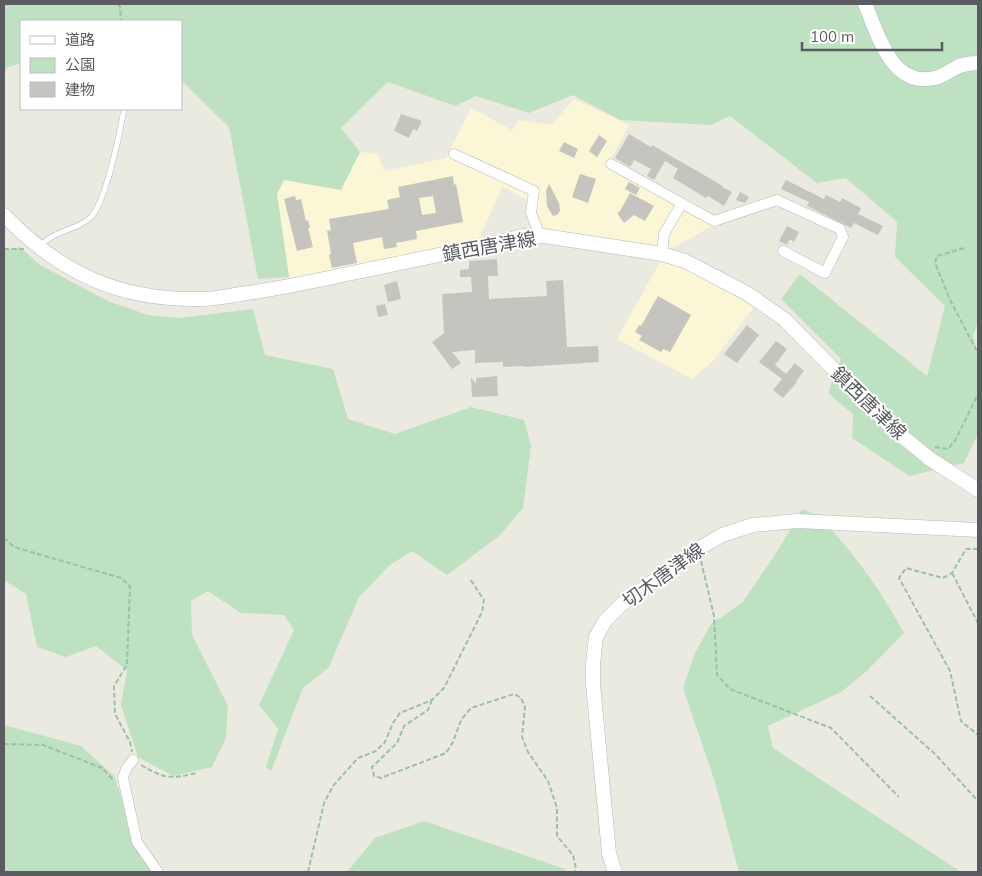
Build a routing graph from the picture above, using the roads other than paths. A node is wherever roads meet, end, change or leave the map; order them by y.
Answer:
1 (865, 4) edge
2 (978, 63) edge
3 (124, 110) edge
4 (454, 154) dead end
5 (612, 164) dead end
6 (682, 203) junction
7 (4, 215) edge
8 (540, 236) junction
9 (38, 248) junction
10 (783, 251) dead end
11 (662, 254) junction
12 (978, 490) edge
13 (978, 530) edge
14 (133, 760) road end
15 (158, 872) edge
16 (615, 872) edge

1 - 2 main road
3 - 9 lane
4 - 8 street
5 - 6 street
6 - 10 street
6 - 11 street
7 - 9 main road, 鎮西唐津線
8 - 9 main road, 鎮西唐津線
8 - 11 main road, 鎮西唐津線
11 - 12 main road, 鎮西唐津線
13 - 16 main road, 切木唐津線
14 - 15 street

